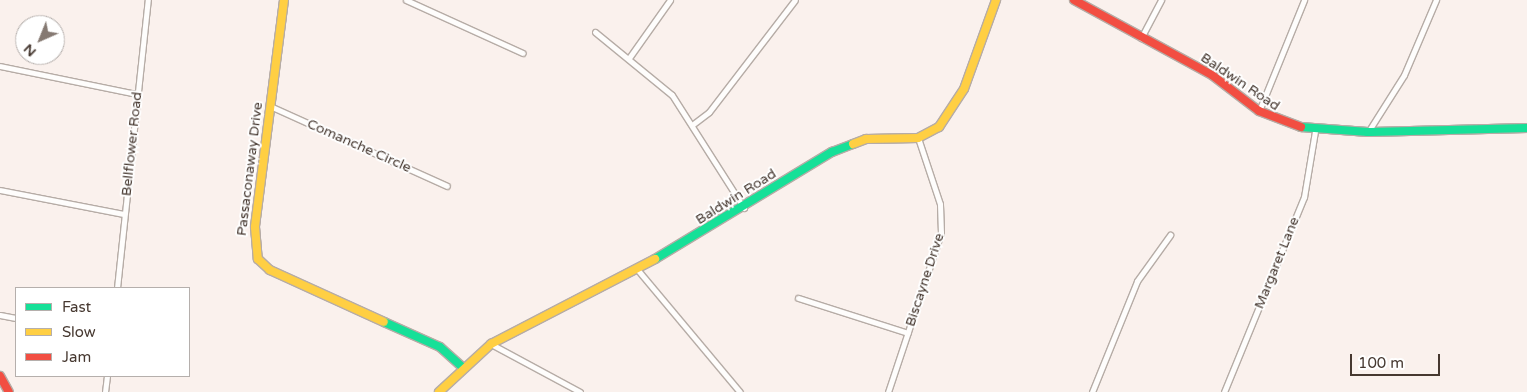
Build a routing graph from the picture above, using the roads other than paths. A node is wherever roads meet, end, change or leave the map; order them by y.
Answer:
1 (148, 0) edge
2 (284, 0) edge
3 (406, 0) edge
4 (670, 0) edge
5 (795, 0) edge
6 (996, 0) edge
7 (1074, 0) edge
8 (1161, 0) edge
9 (1304, 0) edge
10 (1436, 0) edge
11 (595, 32) dead end
12 (1141, 38) junction
13 (523, 52) dead end
14 (629, 58) junction
15 (0, 66) edge
16 (137, 94) junction
17 (270, 106) junction
18 (1259, 111) junction
19 (692, 125) junction
20 (1527, 128) edge
21 (1315, 131) junction
22 (1368, 132) junction
23 (918, 138) junction
24 (447, 186) dead end
25 (0, 190) edge
26 (744, 208) junction
27 (124, 214) junction
28 (1170, 235) dead end
29 (637, 269) junction
30 (117, 287) edge
31 (798, 298) dead end
32 (0, 315) edge
33 (15, 318) edge
34 (908, 333) junction
35 (491, 344) junction
36 (462, 367) junction
37 (0, 376) edge
38 (107, 377) edge
39 (9, 392) edge
40 (106, 392) edge
41 (439, 392) edge
42 (580, 392) edge
43 (740, 392) edge
44 (888, 392) edge
45 (1092, 392) edge
46 (1224, 392) edge

1 - 16 street, Bellflower Road
2 - 17 street, Passaconaway Drive
3 - 13 street
4 - 14 street
5 - 19 street
6 - 23 street, Baldwin Road
7 - 12 street, Baldwin Road
8 - 12 street
9 - 18 street
10 - 22 street
11 - 14 street
12 - 18 street, Baldwin Road
14 - 19 street
15 - 16 street
16 - 27 street, Bellflower Road
17 - 24 street, Comanche Circle
17 - 36 street, Passaconaway Drive
18 - 21 street, Baldwin Road
19 - 26 street
20 - 22 street, Baldwin Road
21 - 22 street, Baldwin Road
21 - 46 street, Margaret Lane
23 - 26 street, Baldwin Road
23 - 34 street, Biscayne Drive
25 - 27 street
26 - 29 street, Baldwin Road
27 - 30 street, Bellflower Road
28 - 45 street
29 - 35 street, Baldwin Road
29 - 43 street
31 - 34 street
32 - 33 street
34 - 44 street, Biscayne Drive
35 - 36 street, Baldwin Road
35 - 42 street
36 - 41 street, Baldwin Road
37 - 39 street
38 - 40 street

